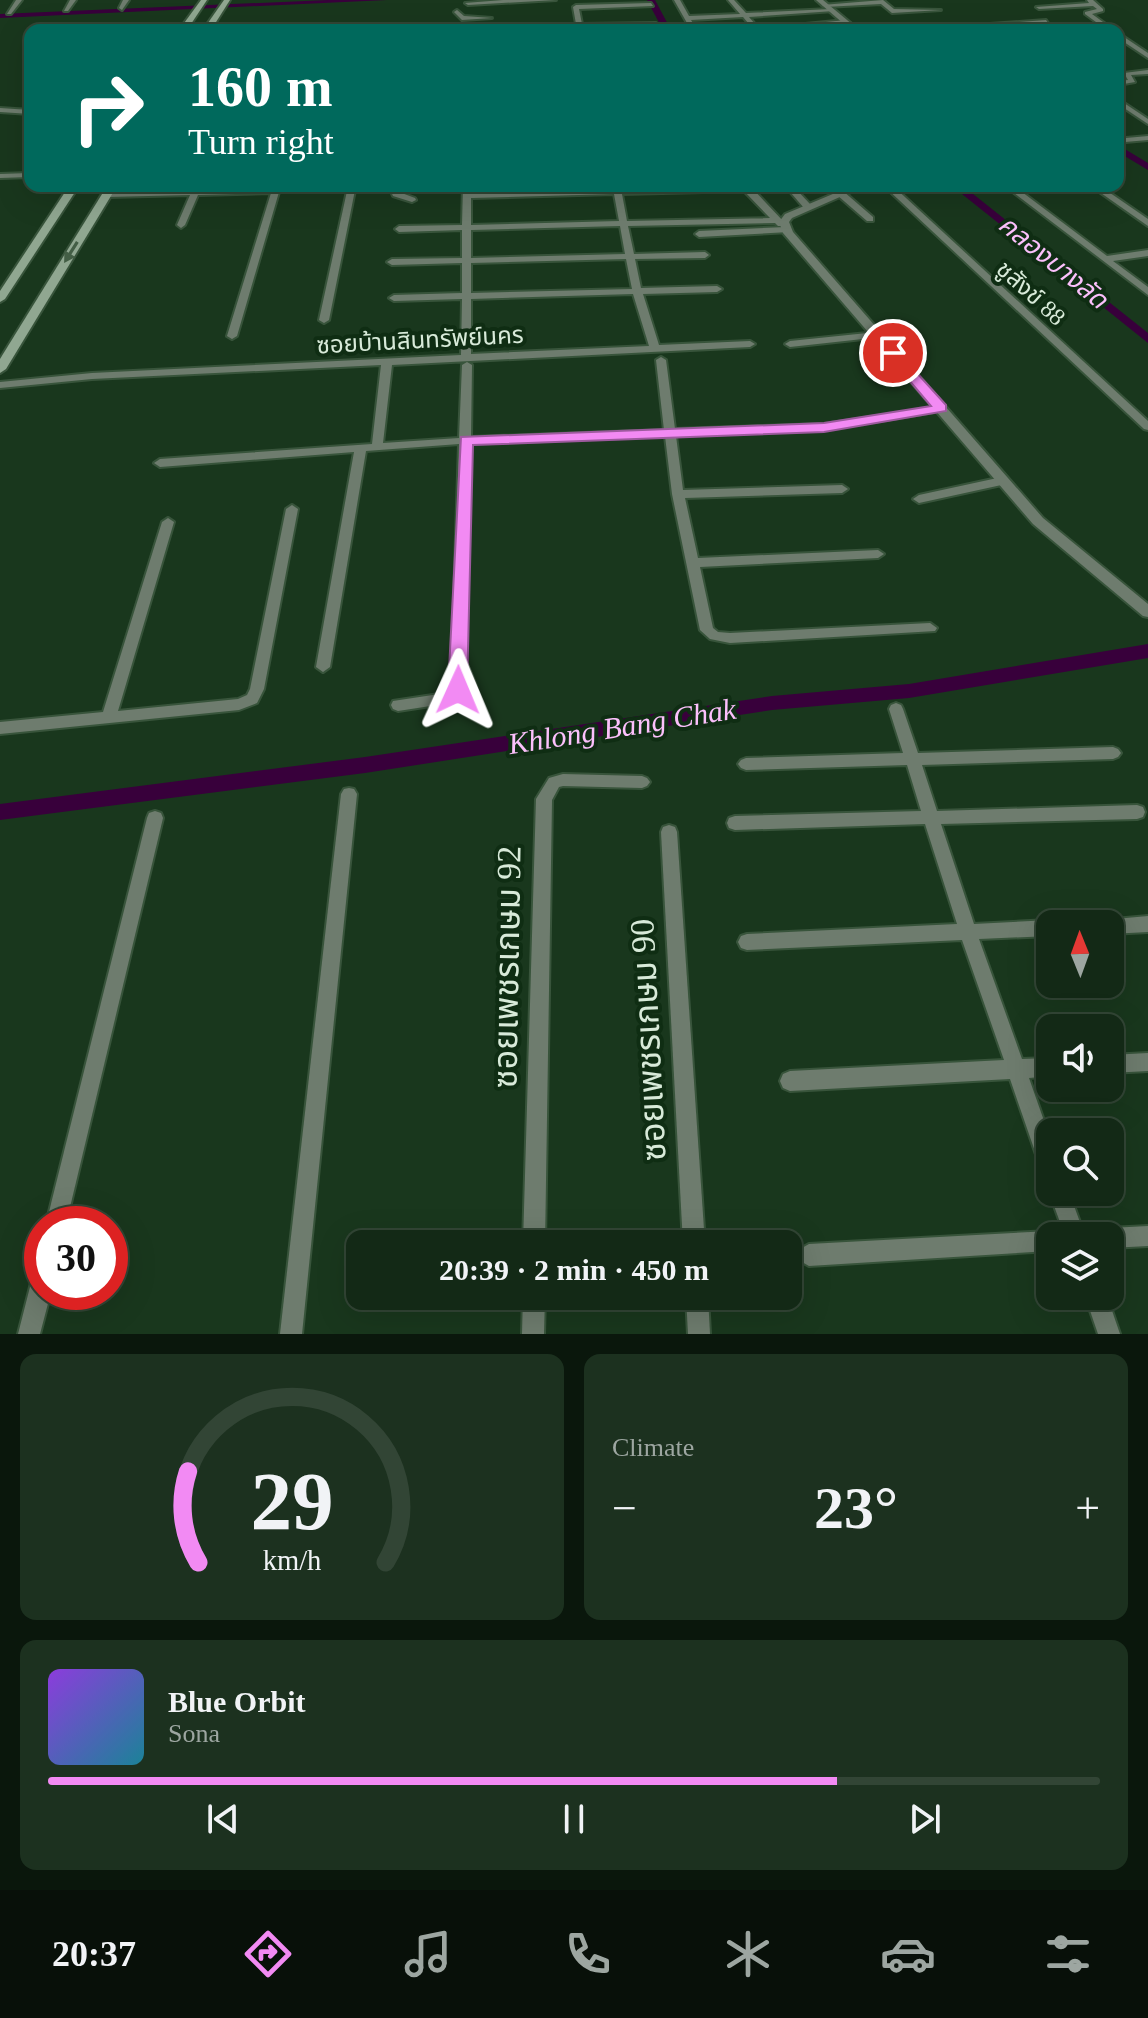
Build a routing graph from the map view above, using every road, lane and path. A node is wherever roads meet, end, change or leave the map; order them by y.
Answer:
1 (73, 0) edge
2 (126, 0) edge
3 (226, 0) edge
4 (553, 0) edge
5 (677, 0) edge
6 (731, 0) edge
7 (203, 1) edge
8 (485, 1) edge
9 (881, 1) edge
10 (1092, 2) edge
11 (17, 3) edge
12 (468, 3) dead end
13 (651, 5) dead end
14 (825, 5) edge
15 (800, 6) dead end
16 (0, 7) edge
17 (1039, 7) dead end
18 (122, 8) dead end
19 (66, 10) dead end
20 (938, 10) dead end
21 (457, 12) dead end
22 (807, 12) junction
23 (9, 13) dead end
24 (745, 15) junction
25 (489, 18) junction
26 (688, 18) junction
27 (846, 22) junction
28 (1046, 22) dead end
29 (187, 24) edge
30 (212, 24) edge
31 (489, 24) edge
32 (578, 24) edge
33 (691, 24) edge
34 (752, 24) edge
35 (814, 24) edge
36 (848, 24) edge
37 (1012, 24) edge
38 (1103, 24) edge
39 (1124, 39) edge
40 (1148, 56) edge
41 (1148, 72) edge
42 (1124, 82) edge
43 (1124, 104) edge
44 (1136, 105) dead end
45 (1124, 107) edge
46 (0, 110) edge
47 (24, 112) edge
48 (1148, 124) edge
49 (1137, 128) dead end
50 (1148, 138) edge
51 (1124, 140) edge
52 (24, 175) edge
53 (0, 176) edge
54 (70, 192) edge
55 (109, 192) edge
56 (152, 192) edge
57 (211, 192) edge
58 (275, 192) edge
59 (351, 192) edge
60 (394, 192) edge
61 (467, 192) edge
62 (618, 192) edge
63 (751, 192) edge
64 (794, 192) edge
65 (843, 192) edge
66 (894, 192) edge
67 (1017, 192) edge
68 (1104, 192) edge
69 (195, 193) junction
70 (840, 193) junction
71 (412, 200) dead end
72 (807, 206) junction
73 (870, 219) dead end
74 (1146, 220) edge
75 (624, 223) junction
76 (181, 225) dead end
77 (782, 226) junction
78 (466, 227) junction
79 (399, 229) dead end
80 (699, 234) dead end
81 (1148, 253) edge
82 (705, 255) dead end
83 (630, 256) junction
84 (1106, 259) junction
85 (465, 260) junction
86 (392, 262) dead end
87 (717, 289) dead end
88 (637, 291) junction
89 (1148, 292) edge
90 (465, 296) junction
91 (394, 298) dead end
92 (0, 299) edge
93 (324, 320) dead end
94 (877, 335) junction
95 (232, 336) dead end
96 (750, 344) dead end
97 (790, 344) dead end
98 (658, 354) junction
99 (387, 361) junction
100 (466, 361) junction
101 (0, 372) edge
102 (53, 378) junction
103 (0, 385) edge
104 (941, 408) junction
105 (1148, 427) edge
106 (671, 434) junction
107 (466, 441) junction
108 (377, 446) junction
109 (361, 447) junction
110 (160, 463) dead end
111 (1002, 481) junction
112 (842, 489) dead end
113 (678, 494) junction
114 (919, 499) dead end
115 (292, 509) dead end
116 (168, 522) dead end
117 (878, 554) dead end
118 (692, 563) junction
119 (1148, 612) edge
120 (930, 628) dead end
121 (323, 667) dead end
122 (398, 705) dead end
123 (896, 709) dead end
124 (108, 718) junction
125 (0, 728) edge
126 (1113, 753) dead end
127 (913, 758) junction
128 (746, 764) dead end
129 (642, 782) dead end
130 (349, 794) dead end
131 (1137, 812) dead end
132 (155, 818) dead end
133 (932, 818) junction
134 (735, 823) dead end
135 (669, 832) dead end
136 (1148, 924) edge
137 (1124, 925) edge
138 (1036, 929) edge
139 (968, 931) junction
140 (747, 942) dead end
141 (1148, 1062) edge
142 (1124, 1063) edge
143 (1036, 1068) edge
144 (1015, 1069) junction
145 (790, 1081) dead end
146 (1036, 1127) edge
147 (60, 1206) edge
148 (534, 1230) edge
149 (693, 1230) edge
150 (1148, 1236) edge
151 (1124, 1237) edge
152 (1036, 1242) edge
153 (809, 1255) dead end
154 (35, 1310) edge
155 (534, 1310) edge
156 (698, 1310) edge
157 (1101, 1310) edge
158 (29, 1334) edge
159 (291, 1334) edge
160 (533, 1334) edge
161 (699, 1334) edge
162 (1109, 1334) edge

1 - 19 street
2 - 18 street
3 - 30 main road
4 - 8 street
5 - 26 street
6 - 24 street
7 - 29 main road
8 - 12 street
8 - 25 street
9 - 14 street
9 - 20 street
10 - 17 street
10 - 38 street
11 - 16 street
11 - 23 street
13 - 32 street
14 - 22 street
14 - 27 street
15 - 22 street
21 - 25 street
22 - 24 street
24 - 26 street
24 - 34 street
25 - 31 street
26 - 33 street
27 - 35 street
27 - 36 street
28 - 37 street
39 - 40 street
41 - 42 street
43 - 44 street
45 - 48 street
46 - 47 street
48 - 49 street
50 - 51 street
52 - 53 street
54 - 92 main road
55 -> 101 main road
56 - 69 street
57 - 69 street
58 - 95 street
59 - 93 street
60 - 71 street
61 - 78 street
62 - 75 street
63 - 77 street
64 - 72 street
65 - 70 street
66 - 105 street, ชูสังข์ 88
67 - 84 street
68 - 74 street
69 - 76 street
70 - 72 street
70 - 73 street
72 - 77 street
75 - 77 street
75 - 78 street
75 - 83 street
77 - 80 street
77 - 94 street
78 - 79 street
78 - 85 street
81 - 84 street
82 - 83 street
83 - 85 street
83 - 88 street
84 - 89 street
85 - 86 street
85 - 90 street
87 - 88 street
88 - 90 street
88 - 98 street
90 - 91 street
90 - 100 street
94 - 97 street
94 - 104 street
96 - 98 street, ซอยบ้านสินทรัพย์นคร
98 - 100 street, ซอยบ้านสินทรัพย์นคร
98 - 106 street
99 - 100 street, ซอยบ้านสินทรัพย์นคร
99 - 102 street, ซอยบ้านสินทรัพย์นคร
99 - 108 street
100 - 107 street
101 - 102 street
102 - 103 street
104 - 106 street
104 - 111 street
106 - 107 street
106 - 113 street
107 - 108 street
107 - 122 street
108 - 109 street
109 - 110 street
109 - 121 street
111 - 114 street
111 - 119 street
112 - 113 street
113 - 118 street
115 - 124 street
116 - 124 street
117 - 118 street
118 - 120 street
123 - 127 street
124 - 125 street
126 - 127 street
127 - 128 street
127 - 133 street
129 - 148 street, ซอยเพชรเกษม 92
130 - 159 street
131 - 133 street
132 - 147 street
133 - 134 street
133 - 139 street
135 - 149 street, ซอยเพชรเกษม 90
136 - 137 street
138 - 139 street
139 - 140 street
139 - 144 street
141 - 142 street
143 - 144 street
144 - 145 street
144 - 146 street
150 - 151 street
152 - 153 street
154 - 158 street
155 - 160 street
156 - 161 street
157 - 162 street

